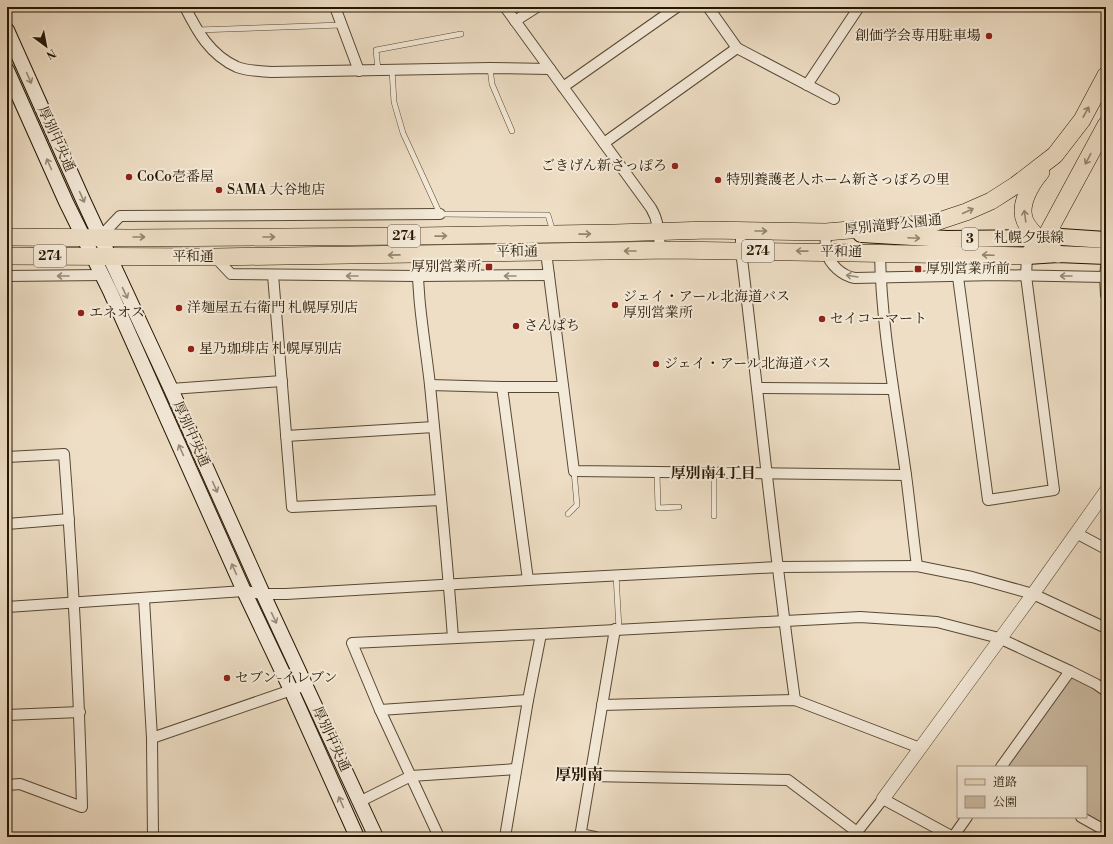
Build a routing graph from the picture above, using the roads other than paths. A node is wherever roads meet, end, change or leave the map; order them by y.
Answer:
1 (185, 7) edge
2 (335, 7) edge
3 (505, 7) edge
4 (537, 7) edge
5 (708, 7) edge
6 (859, 7) edge
7 (671, 9) edge
8 (515, 21) junction
9 (342, 25) junction
10 (7, 30) edge
11 (197, 30) junction
12 (460, 34) dead end
13 (737, 48) junction
14 (490, 68) junction
15 (550, 69) junction
16 (7, 70) edge
17 (378, 70) junction
18 (392, 70) junction
19 (359, 71) junction
20 (1106, 75) edge
21 (807, 85) junction
22 (563, 87) junction
23 (834, 99) dead end
24 (1106, 125) edge
25 (512, 131) dead end
26 (604, 143) junction
27 (1055, 155) junction
28 (440, 214) junction
29 (741, 231) junction
30 (659, 232) junction
31 (830, 232) junction
32 (554, 234) junction
33 (7, 236) edge
34 (418, 236) junction
35 (92, 237) junction
36 (1042, 238) junction
37 (1106, 240) edge
38 (660, 250) junction
39 (741, 250) junction
40 (546, 252) junction
41 (826, 252) junction
42 (880, 252) junction
43 (417, 254) junction
44 (1058, 254) junction
45 (7, 256) edge
46 (1027, 256) junction
47 (1106, 256) edge
48 (101, 257) junction
49 (215, 257) junction
50 (1106, 267) edge
51 (102, 275) junction
52 (273, 275) junction
53 (549, 275) junction
54 (7, 276) edge
55 (417, 276) junction
56 (958, 276) junction
57 (1026, 276) junction
58 (880, 277) junction
59 (1105, 277) junction
60 (1106, 295) edge
61 (282, 380) junction
62 (430, 385) junction
63 (502, 387) junction
64 (563, 387) junction
65 (758, 388) junction
66 (171, 389) junction
67 (892, 389) junction
68 (434, 427) junction
69 (286, 436) junction
70 (7, 457) edge
71 (574, 471) junction
72 (657, 472) junction
73 (714, 473) junction
74 (767, 474) junction
75 (906, 475) junction
76 (1106, 491) edge
77 (441, 500) junction
78 (679, 507) dead end
79 (568, 514) dead end
80 (714, 516) dead end
81 (69, 519) junction
82 (7, 524) edge
83 (1076, 532) junction
84 (1106, 549) edge
85 (917, 566) junction
86 (779, 567) junction
87 (616, 575) junction
88 (528, 580) junction
89 (449, 584) junction
90 (244, 591) junction
91 (263, 594) junction
92 (1033, 594) junction
93 (144, 599) junction
94 (74, 603) junction
95 (7, 607) edge
96 (784, 621) junction
97 (1106, 628) edge
98 (617, 629) junction
99 (541, 634) junction
100 (453, 638) junction
101 (1000, 638) junction
102 (1070, 671) junction
103 (306, 685) junction
104 (291, 690) junction
105 (1106, 691) edge
106 (528, 700) junction
107 (795, 700) junction
108 (602, 704) junction
109 (380, 710) junction
110 (80, 712) junction
111 (7, 715) edge
112 (152, 738) junction
113 (920, 748) junction
114 (1002, 766) edge
115 (516, 769) junction
116 (411, 776) junction
117 (590, 776) junction
118 (7, 784) edge
119 (883, 799) junction
120 (359, 802) junction
121 (966, 818) edge
122 (1083, 818) edge
123 (1106, 831) edge
124 (855, 834) edge
125 (580, 836) edge
126 (153, 837) edge
127 (357, 837) edge
128 (376, 837) edge
129 (439, 837) edge
130 (504, 837) edge
131 (595, 837) edge
132 (953, 837) edge

1 - 11 street
2 - 9 street
3 - 8 street
4 - 8 street
5 - 13 street
6 - 21 street
7 - 22 street
8 - 15 street
9 - 11 lane
9 - 19 street
10 -> 35 main road, 厚別中央通
11 - 19 street
12 - 17 lane
13 - 21 street
13 - 26 street
14 - 15 street
14 - 18 street
14 - 25 lane
15 - 22 street
35 -> 16 main road, 厚別中央通
17 - 18 street
17 - 19 street
18 - 28 lane
27 -> 20 highway, 厚別滝野公園通 / 274
21 - 23 street
22 - 26 street
24 -> 36 highway
26 - 30 street
31 -> 27 highway, 厚別滝野公園通 / 274
36 -> 27 highway, 274
28 - 32 lane
28 - 35 street
29 - 30 highway, 平和通 / 274
29 -> 31 highway, 平和通 / 274
29 - 39 street
32 -> 30 highway, 平和通 / 274
30 - 38 street
31 -> 36 main road, 札幌夕張線 / 3
31 - 41 street
34 -> 32 highway, 平和通 / 274
33 - 35 highway, 平和通 / 274
35 -> 34 highway, 平和通 / 274
34 - 43 street
35 - 48 main road, 厚別中央通
36 - 37 main road, 札幌夕張線 / 3
36 - 44 highway, 274
36 - 46 highway
38 - 39 highway, 平和通 / 274
38 -> 40 highway, 平和通 / 274
41 -> 39 highway, 平和通 / 274
39 - 65 street
40 - 43 highway, 平和通 / 274
40 - 53 street
41 - 42 highway, 平和通 / 274
58 -> 41 street
46 -> 42 highway, 平和通 / 274
42 - 58 street
43 -> 49 highway, 平和通 / 274
43 - 55 street
44 - 46 main road, 札幌夕張線
44 - 47 main road, 札幌夕張線
45 - 48 highway, 平和通 / 274
46 - 57 street
48 - 49 highway, 平和通 / 274
48 - 51 main road, 厚別中央通
48 -> 66 main road, 厚別中央通
49 - 52 street
50 - 59 street
51 -> 54 street
90 -> 51 main road, 厚別中央通
55 -> 52 street
52 - 61 street
53 -> 55 street
53 - 64 street
55 - 62 street
56 - 57 street
56 - 57 street
56 - 58 street
59 -> 57 street
58 - 67 street
59 - 60 street
61 - 66 street
61 - 69 street
62 - 63 street
62 - 68 street
63 - 64 street
63 - 88 street
64 - 71 street
65 - 67 street
65 - 74 street
66 -> 91 main road, 厚別中央通
67 - 75 street
68 - 69 street
68 - 77 street
69 - 77 street
70 - 81 street
71 - 72 street
71 - 79 lane
72 - 73 street
72 - 78 lane
73 - 74 street
73 - 80 lane
74 - 75 street
74 - 86 street
75 - 85 street
76 - 83 street
77 - 89 street
81 - 82 street
81 - 94 street
83 - 84 street
83 - 92 street
85 - 86 street
85 - 92 street
86 - 87 street
86 - 96 street
87 - 88 street
87 - 98 lane
88 - 89 street
89 - 91 street
89 - 100 street
90 - 91 street
90 - 93 street
90 - 104 main road, 厚別中央通
91 -> 103 main road, 厚別中央通
92 - 97 street
92 - 101 street
93 - 94 street
93 - 112 street
94 - 95 street
94 - 110 street
96 - 98 street
96 - 101 street
96 - 107 street
98 - 99 street
98 - 108 street
99 - 100 street
99 - 106 street
100 - 109 street
101 - 102 street
101 - 113 street
102 - 105 street
102 - 114 street
103 - 104 street
103 - 120 main road, 厚別中央通
104 - 112 street
127 -> 104 main road, 厚別中央通
106 - 109 street
106 - 115 street
107 - 108 street
107 - 113 street
108 - 117 street
109 - 116 street
110 - 111 street
110 - 118 street
112 - 126 street
113 - 119 street
115 - 116 street
115 - 130 street
116 - 120 street
116 - 129 street
117 - 124 street
117 - 125 street
119 - 124 street
119 - 132 street
120 - 128 main road, 厚別中央通
121 - 132 street
122 - 123 street
125 - 131 street

